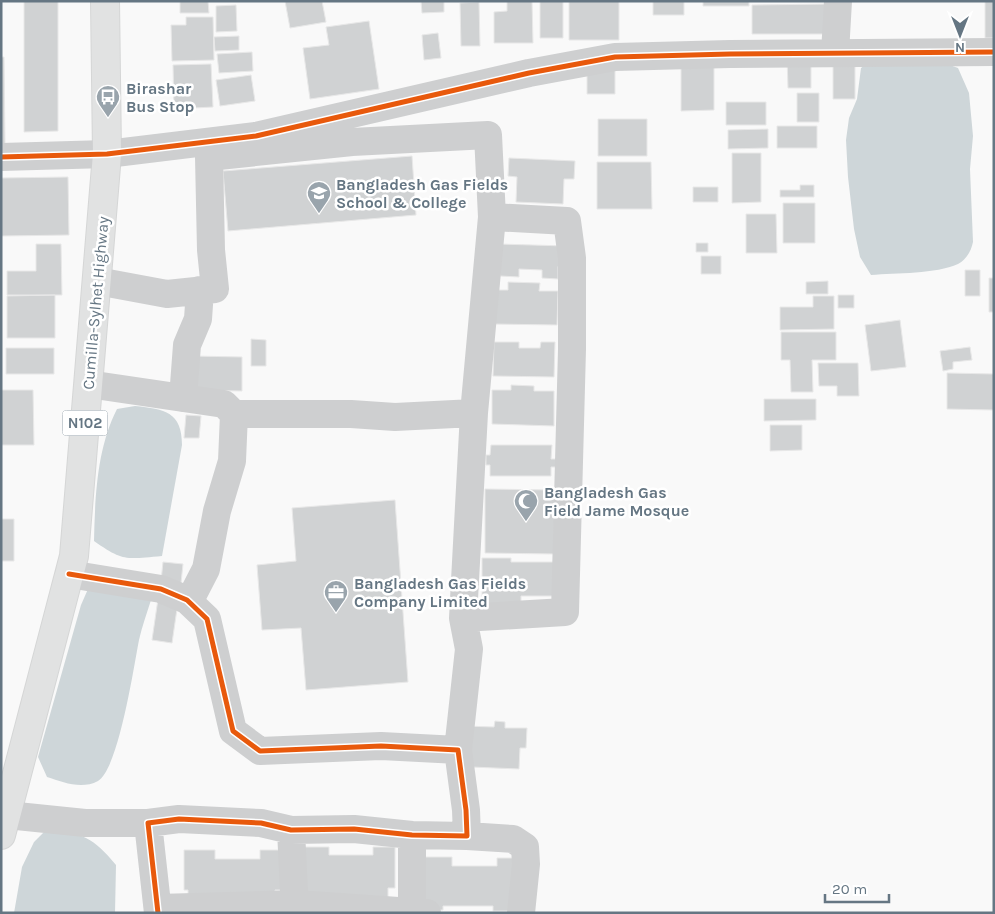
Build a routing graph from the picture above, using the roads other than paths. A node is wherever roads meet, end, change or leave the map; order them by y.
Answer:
1 (105, 1) edge
2 (838, 1) edge
3 (994, 52) edge
4 (835, 53) junction
5 (107, 154) junction
6 (1, 157) edge
7 (492, 217) junction
8 (96, 282) junction
9 (200, 290) junction
10 (88, 384) junction
11 (183, 398) junction
12 (474, 413) junction
13 (234, 414) junction
14 (69, 574) junction
15 (189, 602) junction
16 (463, 618) junction
17 (458, 750) junction
18 (148, 823) junction
19 (4, 825) edge
20 (291, 830) junction
21 (412, 835) junction
22 (467, 836) junction
23 (298, 908) edge
24 (158, 911) edge
25 (417, 912) edge
26 (520, 913) edge

1 - 5 highway, Cumilla-Sylhet Highway / N102
2 - 4 street
3 - 4 street
4 - 5 street
5 - 6 street
5 - 8 highway, Cumilla-Sylhet Highway / N102
7 - 9 street
7 - 12 street
7 - 16 street
8 - 9 street
8 - 10 highway, Cumilla-Sylhet Highway / N102
9 - 11 street
10 - 11 street
10 - 14 highway, Cumilla-Sylhet Highway / N102
11 - 13 street
12 - 13 street
12 - 16 street
13 - 15 street
14 - 15 street
14 - 19 highway, Cumilla-Sylhet Highway / N102
15 - 17 street
16 - 17 street
17 - 22 street
18 - 19 street
18 - 20 street
18 - 24 street
20 - 21 street
20 - 23 street
21 - 22 street
21 - 25 street
22 - 26 street
23 - 24 street
23 - 25 street

